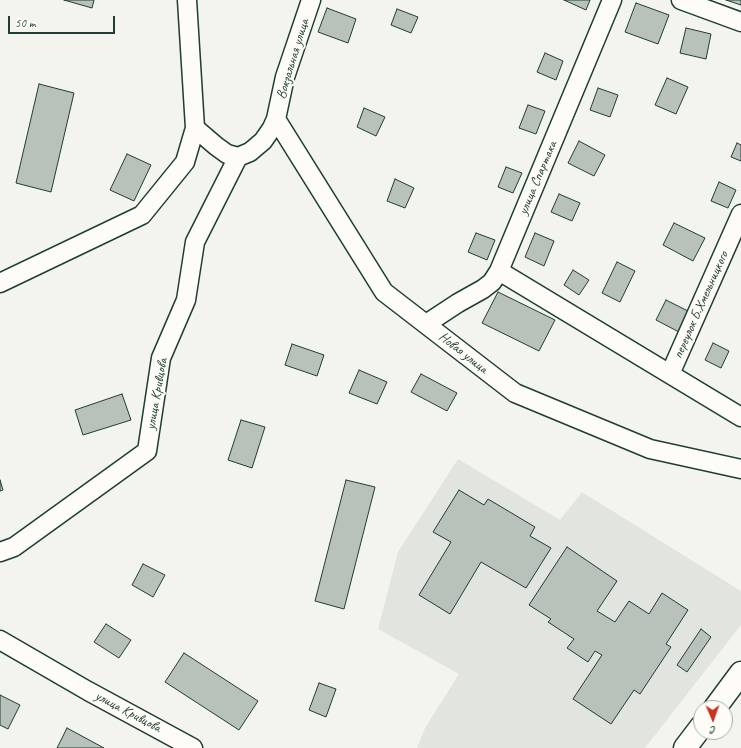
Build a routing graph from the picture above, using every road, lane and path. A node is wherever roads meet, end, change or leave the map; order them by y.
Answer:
1 (187, 0) edge
2 (311, 0) edge
3 (612, 0) edge
4 (681, 0) edge
5 (741, 22) edge
6 (276, 119) junction
7 (195, 128) junction
8 (238, 157) junction
9 (741, 214) edge
10 (499, 271) junction
11 (0, 283) edge
12 (426, 324) junction
13 (670, 374) junction
14 (741, 417) edge
15 (741, 469) edge
16 (0, 552) edge
17 (0, 640) edge
18 (741, 673) edge
19 (721, 700) edge
20 (693, 738) edge
21 (193, 748) edge
22 (685, 748) edge

1 - 7 street
2 - 6 street, Вокзальная улица
3 - 10 street, улица Спартака
4 - 5 street
6 - 8 street
6 - 12 street, Новая улица
7 - 8 street
7 - 11 street
8 - 16 street, улица Кривцова
9 - 13 street, переулок Б.Хмельницкого
10 - 12 street, улица Спартака
10 - 13 street
12 - 15 street, Новая улица
13 - 14 street
17 - 21 street, улица Кривцова
18 - 19 main road
20 - 22 main road

